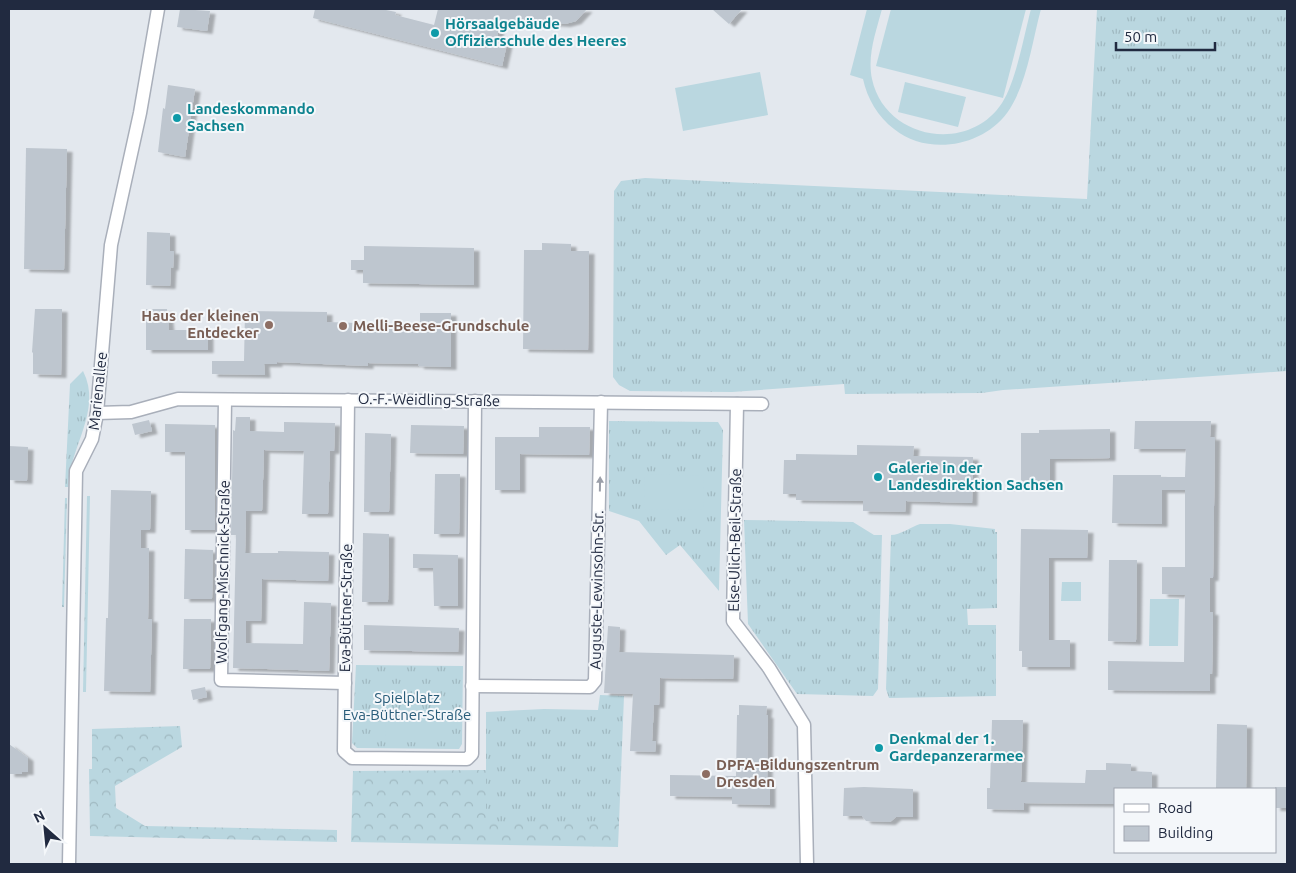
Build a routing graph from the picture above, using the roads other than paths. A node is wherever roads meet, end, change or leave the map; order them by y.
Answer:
1 (158, 9) edge
2 (225, 400) junction
3 (348, 400) junction
4 (475, 400) junction
5 (601, 402) junction
6 (737, 404) junction
7 (762, 404) dead end
8 (97, 413) junction
9 (345, 683) junction
10 (472, 686) junction
11 (70, 864) edge
12 (806, 864) edge

1 - 8 street, Marienallee
2 - 3 street, O.-F.-Weidling-Straße
2 - 8 street, O.-F.-Weidling-Straße
2 - 9 street, Wolfgang-Mischnick-Straße
3 - 4 street, O.-F.-Weidling-Straße
3 - 9 street, Eva-Büttner-Straße
4 - 5 street, O.-F.-Weidling-Straße
4 - 10 street, Eva-Büttner-Straße
5 - 6 street, O.-F.-Weidling-Straße
10 -> 5 street, Auguste-Lewinsohn-Str.
6 - 7 street, O.-F.-Weidling-Straße
6 - 12 street, Else-Ulich-Beil-Straße
8 - 11 street, Marienallee
9 - 10 street, Eva-Büttner-Straße

